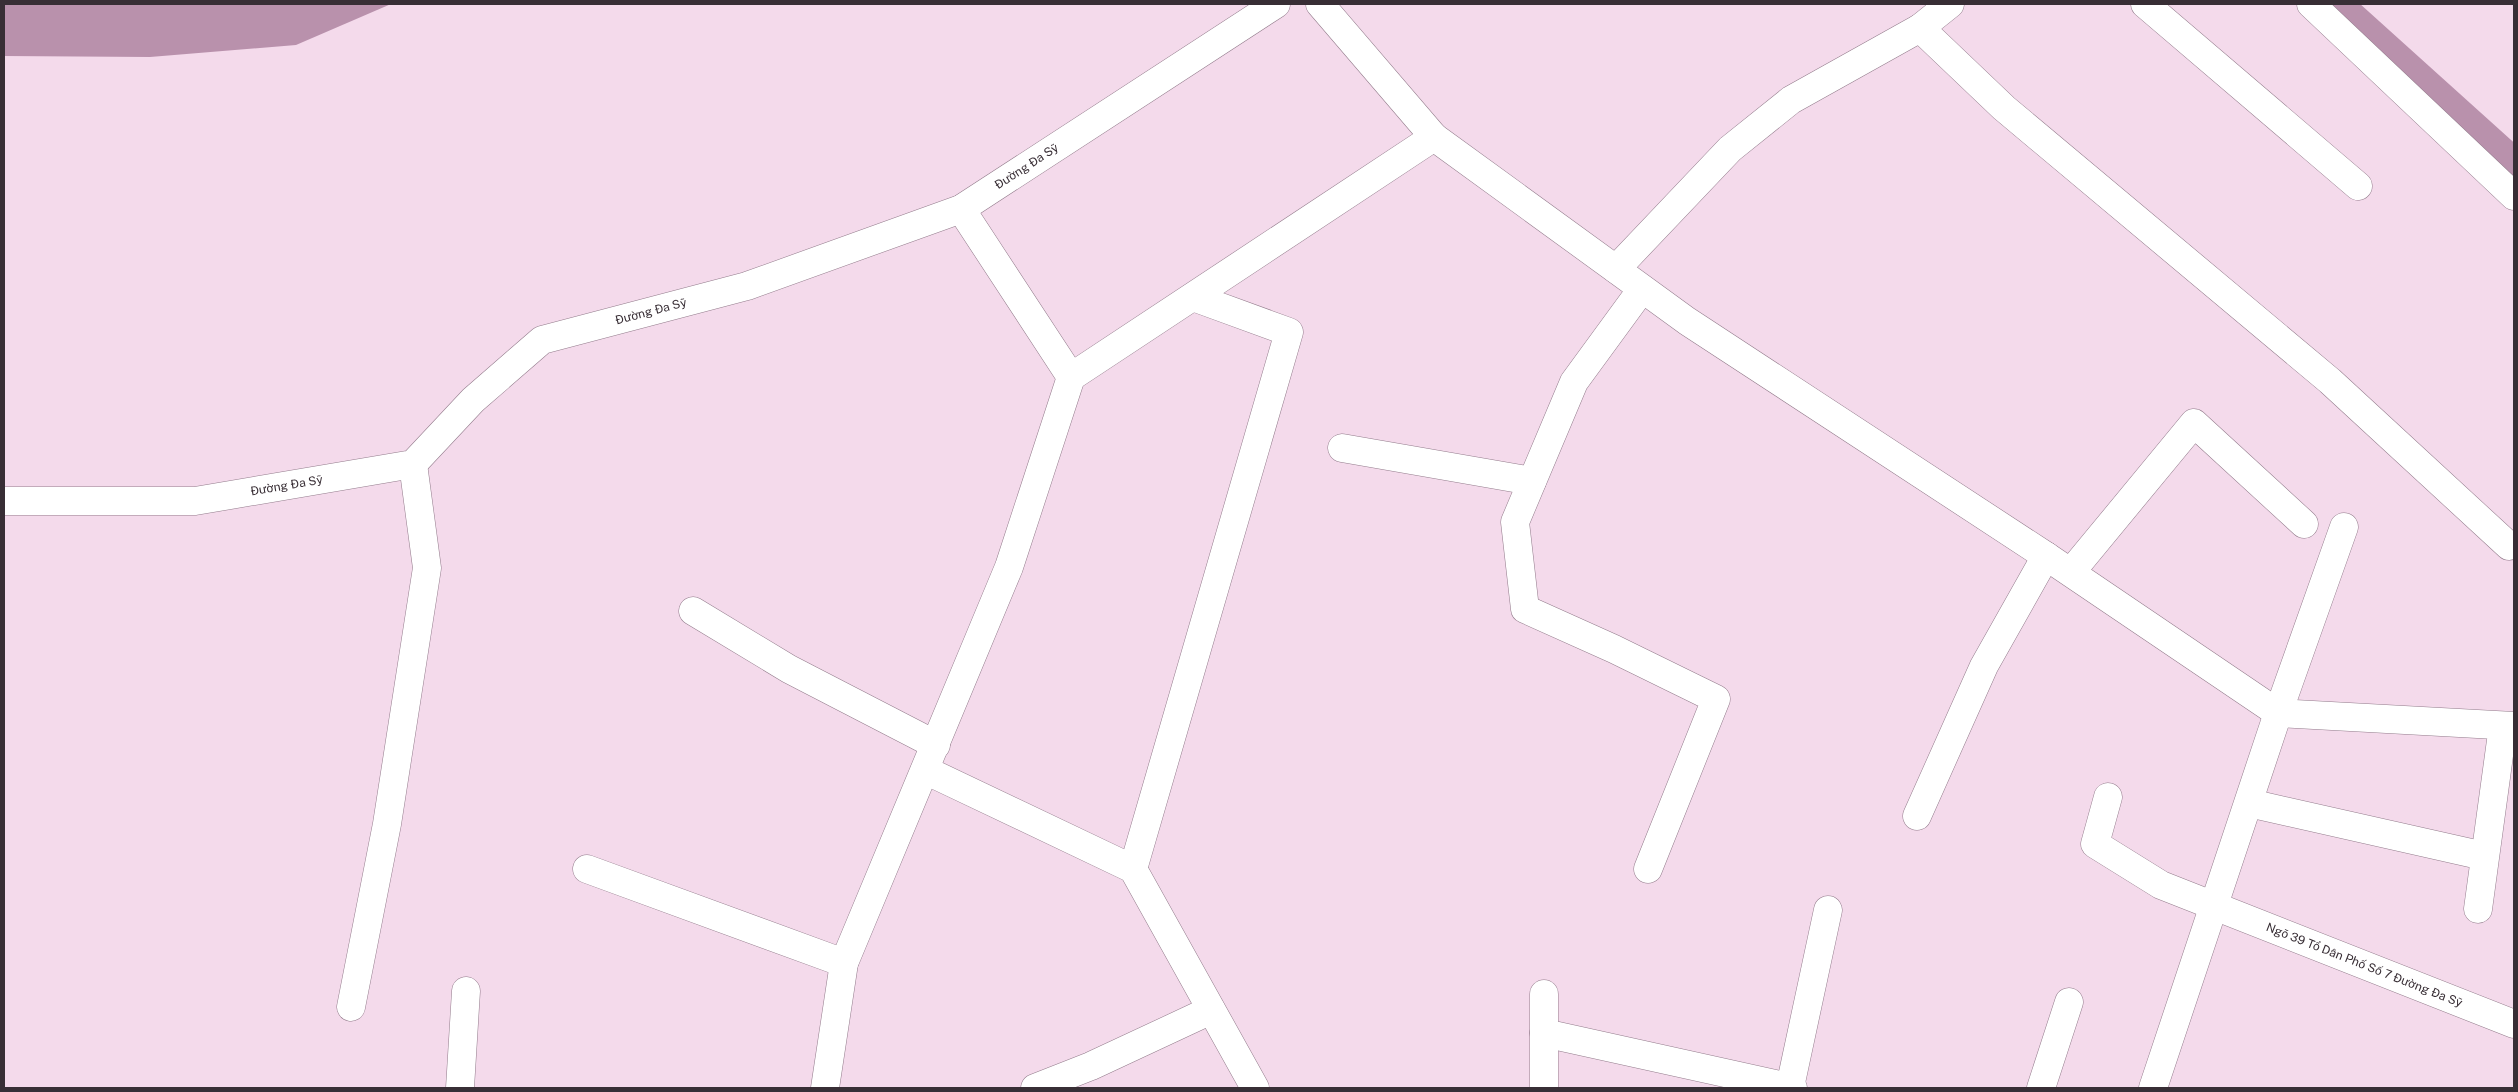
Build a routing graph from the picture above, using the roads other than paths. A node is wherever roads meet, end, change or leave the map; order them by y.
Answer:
1 (1276, 4) edge
2 (1320, 4) edge
3 (1950, 4) edge
4 (2145, 4) edge
5 (2311, 4) edge
6 (1920, 28) junction
7 (1434, 137) junction
8 (2358, 186) dead end
9 (2514, 196) edge
10 (961, 209) junction
11 (1616, 269) junction
12 (1642, 289) junction
13 (1193, 297) junction
14 (1071, 378) junction
15 (1342, 448) dead end
16 (412, 464) junction
17 (1532, 481) junction
18 (4, 501) edge
19 (2304, 524) dead end
20 (2344, 527) dead end
21 (2509, 546) dead end
22 (2046, 556) junction
23 (2071, 572) junction
24 (693, 611) dead end
25 (2278, 713) junction
26 (2508, 726) edge
27 (936, 745) junction
28 (925, 770) junction
29 (2108, 797) dead end
30 (2249, 802) junction
31 (1917, 816) dead end
32 (2484, 856) junction
33 (1132, 868) junction
34 (587, 869) dead end
35 (1648, 869) dead end
36 (2215, 905) junction
37 (2478, 909) dead end
38 (1828, 910) dead end
39 (844, 963) junction
40 (466, 991) dead end
41 (1544, 994) dead end
42 (2069, 1002) dead end
43 (351, 1007) dead end
44 (1211, 1010) junction
45 (2514, 1024) edge
46 (1544, 1033) junction
47 (460, 1088) edge
48 (824, 1088) edge
49 (1034, 1088) edge
50 (1255, 1088) edge
51 (1544, 1088) edge
52 (1791, 1088) edge
53 (2041, 1088) edge
54 (2153, 1088) edge

1 - 10 street, Đường Đa Sỹ
2 - 7 street
3 - 6 street
4 - 8 street
5 - 9 street
6 - 11 street
6 - 21 street
7 - 11 street
7 - 13 street
10 - 14 street
10 - 16 street, Đường Đa Sỹ
11 - 12 street
12 - 17 street
12 - 22 street
13 - 14 street
13 - 33 street
14 - 27 street
15 - 17 street
16 - 18 street, Đường Đa Sỹ
16 - 43 street
17 - 35 street
19 - 23 street
20 - 25 street
22 - 23 street
22 - 31 street
23 - 25 street
24 - 27 street
25 - 26 street
25 - 30 street
26 - 32 street
27 - 28 street
28 - 33 street
28 - 39 street
29 - 36 street, Ngõ 39 Tổ Dân Phố Số 7 Đường Đa Sỹ
30 - 32 street
30 - 36 street
32 - 37 street
33 - 44 street
34 - 39 street
36 - 45 street, Ngõ 39 Tổ Dân Phố Số 7 Đường Đa Sỹ
36 - 54 street
38 - 52 street
39 - 48 street
40 - 47 street
41 - 46 street
42 - 53 street
44 - 49 street
44 - 50 street
46 - 51 street
46 - 52 street

